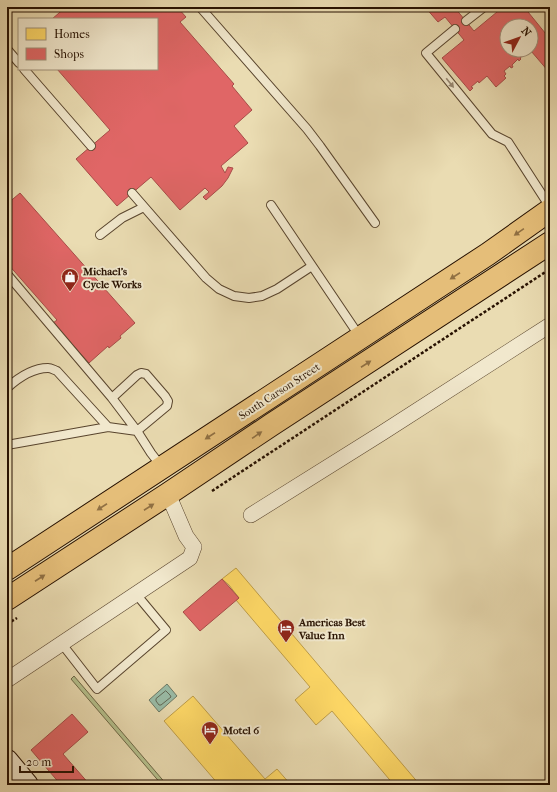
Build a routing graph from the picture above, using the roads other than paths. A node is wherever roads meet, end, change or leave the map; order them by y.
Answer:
1 (200, 7) edge
2 (484, 7) edge
3 (466, 22) dead end
4 (455, 29) dead end
5 (8, 52) edge
6 (18, 62) edge
7 (25, 70) edge
8 (91, 146) dead end
9 (132, 193) dead end
10 (271, 205) dead end
11 (144, 207) junction
12 (550, 207) edge
13 (550, 210) edge
14 (375, 222) dead end
15 (100, 235) dead end
16 (550, 243) edge
17 (312, 266) junction
18 (7, 274) edge
19 (550, 325) edge
20 (360, 338) junction
21 (7, 388) edge
22 (112, 398) junction
23 (108, 427) junction
24 (138, 431) junction
25 (7, 445) edge
26 (162, 468) junction
27 (168, 494) junction
28 (251, 515) dead end
29 (7, 570) edge
30 (136, 594) junction
31 (13, 608) edge
32 (62, 644) junction
33 (7, 680) edge
34 (7, 761) edge
35 (27, 785) edge

1 - 14 lane
2 - 3 lane
4 -> 12 lane
5 - 6 lane
7 - 8 lane
9 - 11 lane
10 - 17 lane
11 - 15 lane
11 - 17 lane
13 -> 20 main road, South Carson Street
27 -> 16 main road
17 - 20 lane
18 - 22 lane
19 - 28 street
20 -> 26 main road, South Carson Street
21 - 23 lane
22 - 24 lane
22 - 24 lane
23 - 24 lane
23 - 25 lane
24 - 26 lane
26 - 27 main road
26 -> 29 main road, South Carson Street
27 - 30 street
31 -> 27 main road
30 - 32 street
30 - 32 lane
32 - 33 street
34 - 35 street

